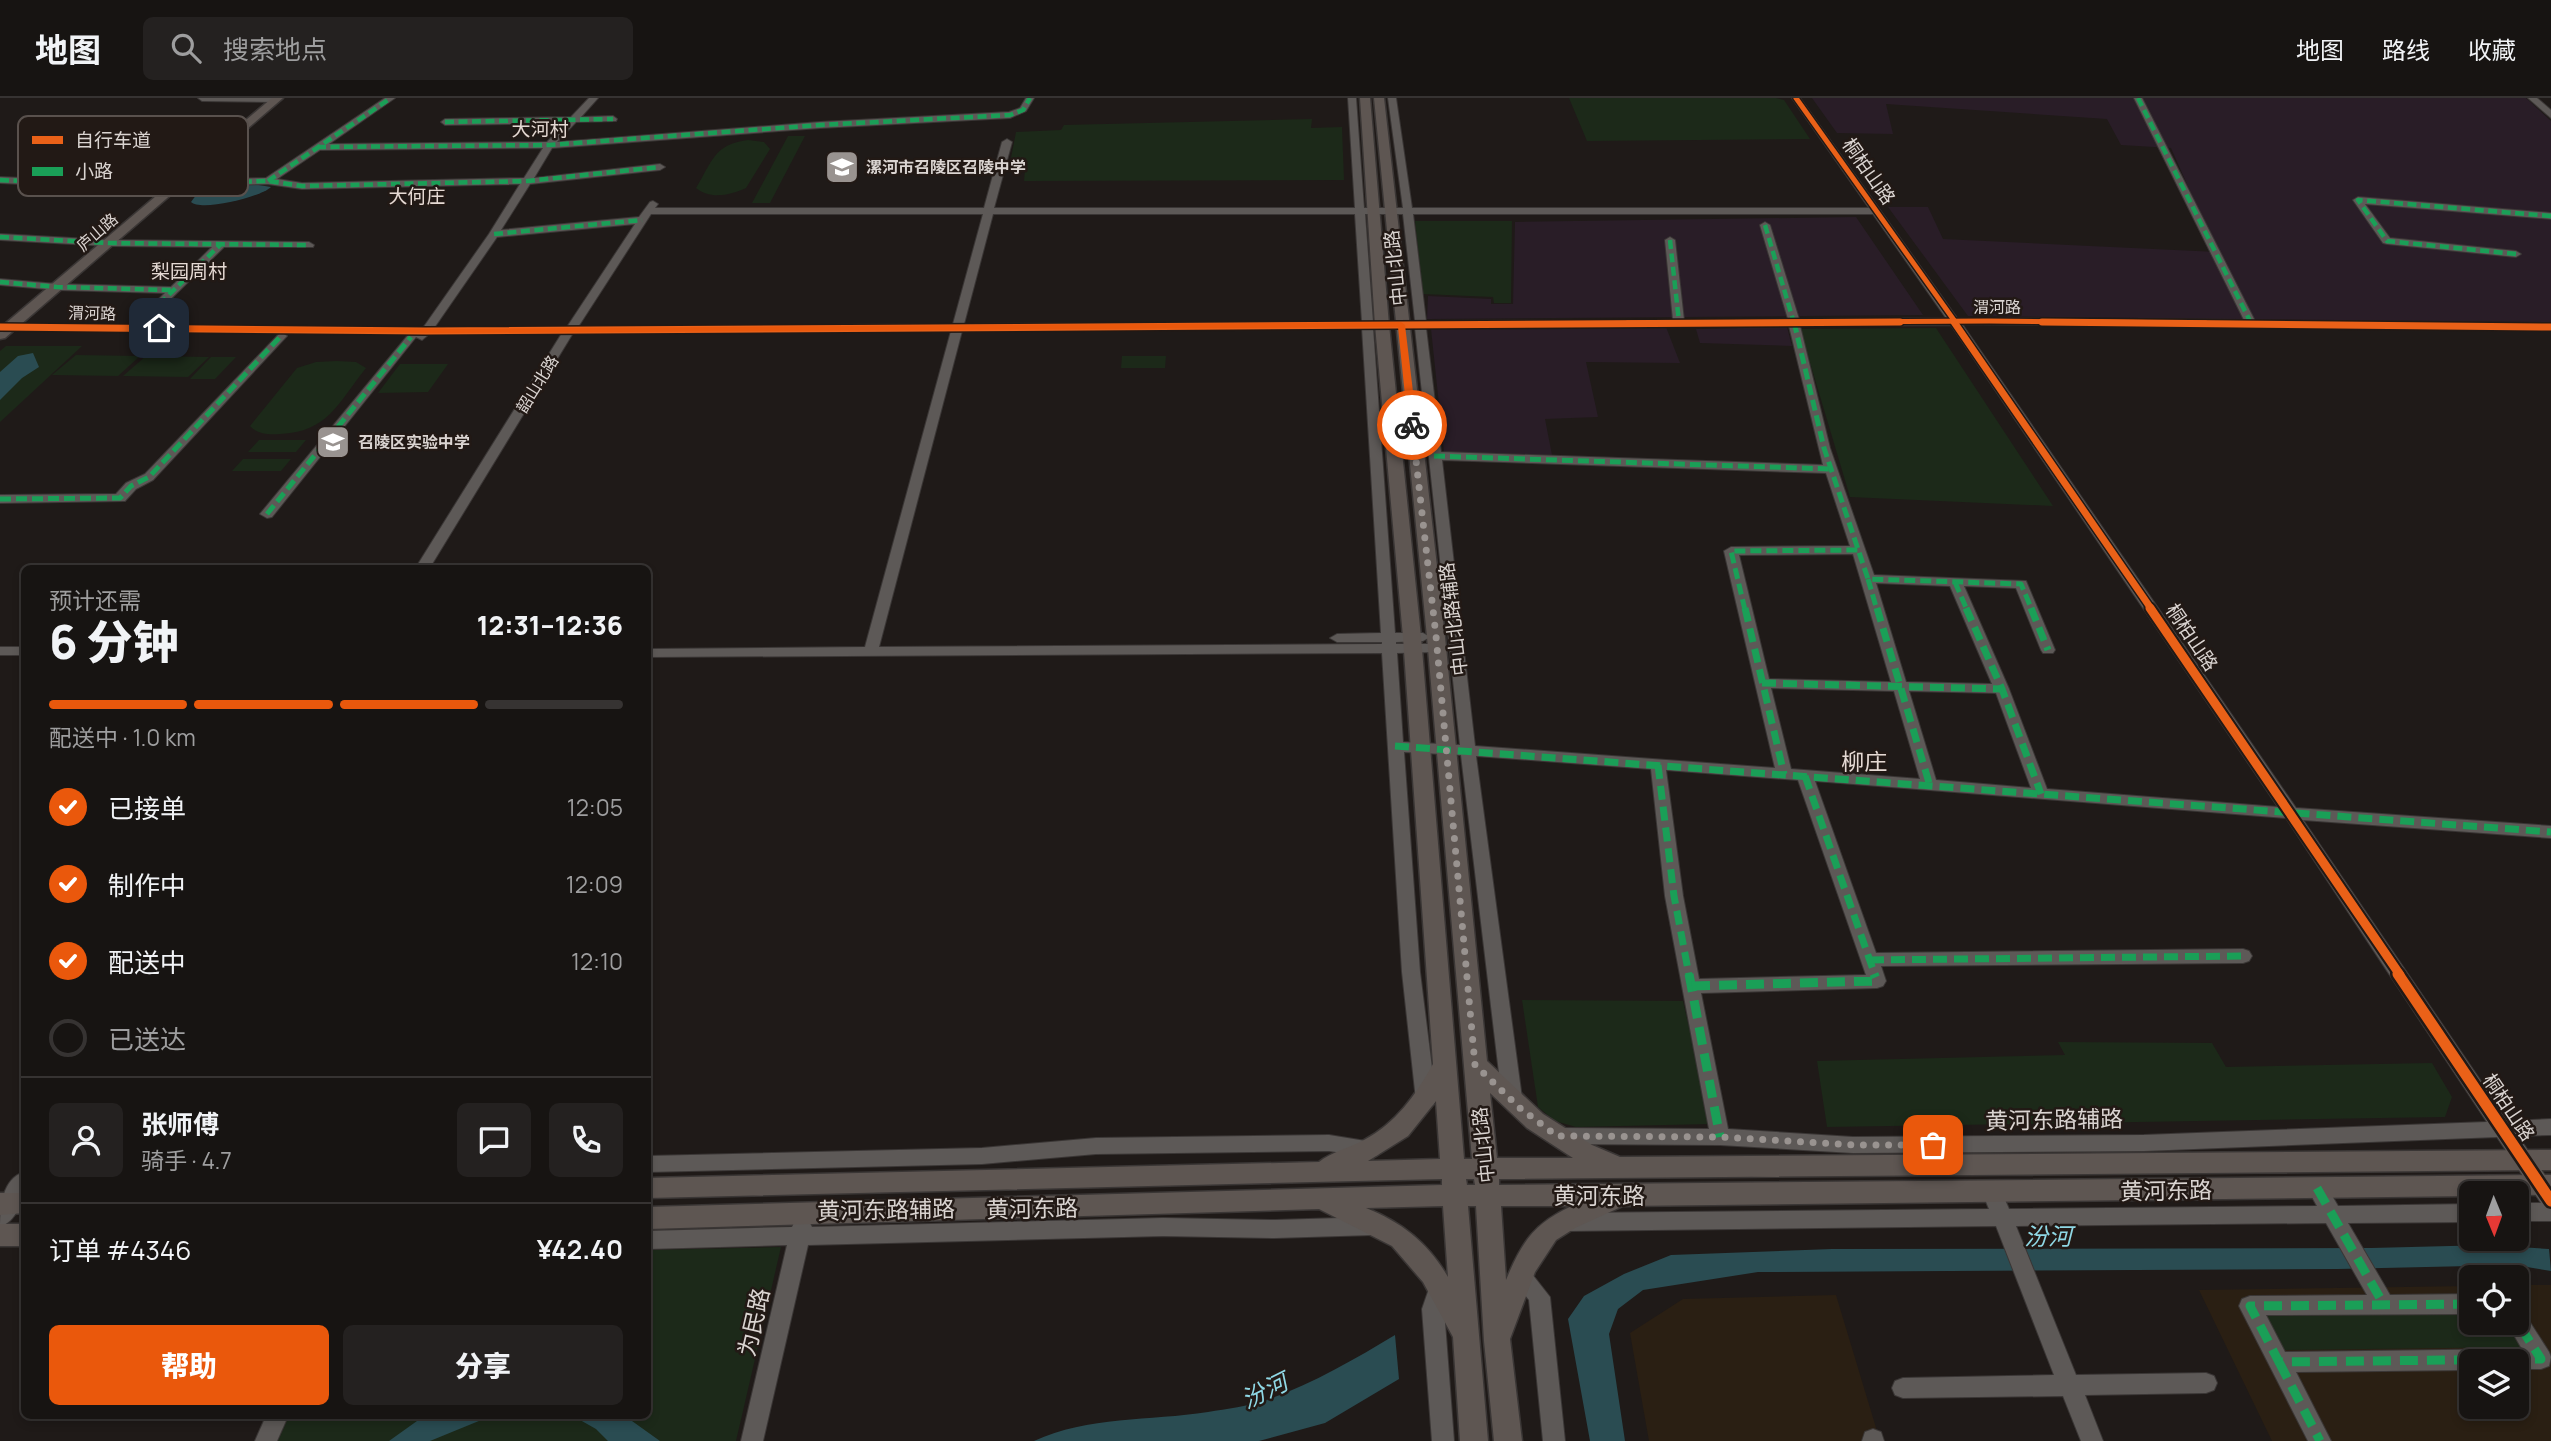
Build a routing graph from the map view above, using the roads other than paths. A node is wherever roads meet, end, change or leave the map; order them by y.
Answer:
1 (202, 98) edge
2 (267, 98) edge
3 (278, 98) edge
4 (391, 98) edge
5 (594, 98) edge
6 (1030, 98) edge
7 (1352, 98) edge
8 (1365, 98) edge
9 (1379, 98) edge
10 (1392, 98) edge
11 (1796, 98) edge
12 (2138, 98) edge
13 (2532, 98) edge
14 (2551, 115) edge
15 (247, 116) edge
16 (571, 119) junction
17 (613, 119) dead end
18 (248, 122) edge
19 (445, 122) dead end
20 (1007, 142) dead end
21 (549, 145) junction
22 (317, 147) junction
23 (660, 167) dead end
24 (0, 180) edge
25 (528, 180) junction
26 (18, 181) edge
27 (268, 181) junction
28 (248, 182) edge
29 (157, 196) edge
30 (648, 211) junction
31 (1876, 211) junction
32 (1408, 212) junction
33 (988, 213) junction
34 (1374, 213) junction
35 (2551, 216) edge
36 (1765, 225) dead end
37 (494, 234) junction
38 (0, 237) edge
39 (1670, 240) dead end
40 (101, 243) junction
41 (221, 244) junction
42 (309, 245) dead end
43 (2516, 254) dead end
44 (0, 282) edge
45 (51, 287) junction
46 (171, 290) junction
47 (1954, 321) junction
48 (1679, 322) junction
49 (1794, 322) junction
50 (2251, 323) junction
51 (1387, 327) junction
52 (2551, 327) edge
53 (135, 328) junction
54 (2, 329) edge
55 (957, 331) junction
56 (568, 333) junction
57 (420, 335) junction
58 (281, 336) junction
59 (1434, 456) junction
60 (1831, 469) junction
61 (0, 499) edge
62 (267, 514) dead end
63 (1858, 550) junction
64 (424, 565) edge
65 (1868, 579) junction
66 (1955, 582) junction
67 (1413, 642) junction
68 (1436, 642) junction
69 (1388, 643) junction
70 (651, 644) edge
71 (872, 647) junction
72 (2048, 650) dead end
73 (0, 651) edge
74 (21, 651) edge
75 (651, 653) edge
76 (0, 660) edge
77 (21, 660) edge
78 (1762, 682) junction
79 (1900, 686) junction
80 (2002, 689) junction
81 (1395, 747) junction
82 (1421, 748) junction
83 (1446, 750) junction
84 (1468, 752) junction
85 (1658, 765) junction
86 (1784, 774) junction
87 (1805, 776) junction
88 (1930, 786) junction
89 (2040, 794) junction
90 (2292, 815) junction
91 (2551, 832) edge
92 (2243, 956) dead end
93 (1870, 960) junction
94 (1692, 986) junction
95 (1446, 1062) junction
96 (1475, 1065) junction
97 (1511, 1098) junction
98 (1426, 1100) junction
99 (2502, 1127) junction
100 (2551, 1127) edge
101 (1557, 1136) junction
102 (1720, 1137) junction
103 (1371, 1149) junction
104 (2524, 1160) junction
105 (2551, 1160) edge
106 (651, 1164) edge
107 (1452, 1169) junction
108 (1621, 1169) junction
109 (1318, 1171) junction
110 (1486, 1182) junction
111 (651, 1188) edge
112 (2317, 1188) junction
113 (21, 1191) edge
114 (2547, 1191) edge
115 (1992, 1192) junction
116 (1453, 1195) junction
117 (1622, 1196) junction
118 (1323, 1201) junction
119 (2529, 1212) edge
120 (2551, 1212) edge
121 (2459, 1213) edge
122 (2332, 1214) junction
123 (2002, 1217) junction
124 (651, 1218) edge
125 (13, 1219) edge
126 (1565, 1222) junction
127 (802, 1225) junction
128 (1378, 1226) junction
129 (651, 1240) edge
130 (1521, 1276) junction
131 (1440, 1284) junction
132 (2459, 1304) edge
133 (2384, 1305) junction
134 (2526, 1335) edge
135 (1467, 1341) junction
136 (1497, 1341) junction
137 (2280, 1362) junction
138 (2206, 1383) dead end
139 (2070, 1385) junction
140 (1903, 1388) dead end
141 (276, 1419) edge
142 (266, 1441) edge
143 (752, 1441) edge
144 (1443, 1441) edge
145 (1474, 1441) edge
146 (1508, 1441) edge
147 (1554, 1441) edge
148 (2092, 1441) edge
149 (2320, 1441) edge

1 - 2 street
2 - 3 street
2 - 15 main road, 庐山路
3 - 18 main road, 庐山路
4 - 22 street
5 - 16 street
6 - 21 street
7 - 34 street
8 - 34 main road, 中山北路
9 - 34 main road, 中山北路
10 - 32 street, 中山北路辅路
11 - 31 street, 桐柏山路
12 - 50 street
13 - 14 street
16 - 17 street
16 - 19 street
16 - 21 street
20 - 33 street
21 - 22 street
21 - 25 street
22 - 27 street
23 - 25 street
24 - 26 street
25 - 27 street
25 - 37 street
27 - 28 street
29 - 40 main road, 庐山路
30 - 33 street
30 - 37 street
30 - 56 street, 韶山北路
31 - 32 street
31 - 47 street, 桐柏山路
32 - 34 street
32 - 51 street, 中山北路辅路
33 - 34 street
33 - 55 street
34 - 51 main road, 中山北路
35 - 43 street
36 - 49 street
37 - 57 street
38 - 40 street
39 - 48 street
40 - 41 street
40 - 45 main road, 庐山路
41 - 42 street
41 - 46 street
44 - 45 street
45 - 46 street
45 - 54 main road, 庐山路
46 - 53 street
47 - 49 street, 渭河路
47 - 50 street, 渭河路
47 - 90 street, 桐柏山路
48 - 49 street, 渭河路
48 - 51 street, 渭河路
49 - 60 street
50 - 52 street, 渭河路
51 - 55 street, 渭河路
51 - 59 street, 中山北路辅路
51 - 67 main road, 中山北路
51 - 68 main road, 中山北路
51 - 69 street, 中山北路辅路
53 - 54 street, 渭河路
53 - 57 street, 渭河路
54 - 58 street, 渭河路
55 - 56 street, 渭河路
55 - 71 street
56 - 57 street, 渭河路
56 - 64 street, 韶山北路
57 - 58 street, 渭河路
57 - 62 street
58 - 61 street
59 - 60 street
59 - 84 street, 中山北路辅路
60 - 63 street
63 - 65 street
63 - 78 street
65 - 66 street
65 - 79 street
66 - 72 street
66 - 80 street
67 - 68 street
67 - 69 street
67 - 82 main road, 中山北路
68 - 83 main road, 中山北路
69 - 71 street
69 - 81 street, 中山北路辅路
70 - 71 street
71 - 75 street
73 - 74 street
76 - 77 street
78 - 79 street
78 - 86 street
79 - 80 street
79 - 88 street
80 - 89 street
81 - 82 street
81 - 98 street, 中山北路辅路
82 - 83 street
82 - 95 main road, 中山北路
83 - 84 street
83 - 96 main road, 中山北路
84 - 85 street
84 - 97 street, 中山北路辅路
85 - 86 street
85 - 94 street
86 - 87 street
87 - 88 street
87 - 93 street
88 - 89 street
89 - 90 street
90 - 91 street
90 - 99 street, 桐柏山路
92 - 93 street
93 - 94 street
94 - 102 street
95 - 98 main road
95 - 107 main road, 中山北路
96 - 97 main road
96 - 110 main road, 中山北路
97 - 101 main road
98 - 103 main road
99 - 100 street, 黄河东路辅路
99 - 102 street, 黄河东路辅路
99 - 104 street, 桐柏山路
101 - 102 street, 黄河东路辅路
101 - 108 main road
103 - 106 street
103 - 109 main road
104 - 105 main road, 黄河东路
104 - 108 main road, 黄河东路
104 - 114 street, 桐柏山路
107 - 109 main road, 黄河东路
107 - 110 main road, 黄河东路
107 - 116 main road, 中山北路
108 - 110 main road, 黄河东路
109 - 111 main road, 黄河东路
110 - 116 main road, 黄河东路
110 - 117 main road, 黄河东路
110 - 136 main road, 中山北路
112 - 114 main road, 黄河东路
112 - 115 main road, 黄河东路
112 - 122 street
113 - 125 street
115 - 117 main road, 黄河东路
115 - 123 street
116 - 118 main road, 黄河东路
116 - 135 main road, 中山北路
117 - 126 main road
118 - 127 main road, 黄河东路
118 - 128 main road
119 - 120 street
121 - 122 street
122 - 123 street
122 - 133 street
123 - 126 street
123 - 139 street
124 - 127 main road, 黄河东路
126 - 130 main road
127 - 128 street, 黄河东路辅路
127 - 129 street, 黄河东路辅路
127 - 143 street, 为民路
128 - 131 main road
130 - 136 main road
130 - 147 street
131 - 135 main road
131 - 144 street
132 - 133 street
133 - 137 street
134 - 137 street
135 - 145 main road, 中山北路
136 - 146 main road, 中山北路
137 - 149 street
138 - 139 street
139 - 140 street
139 - 148 street
141 - 142 street

